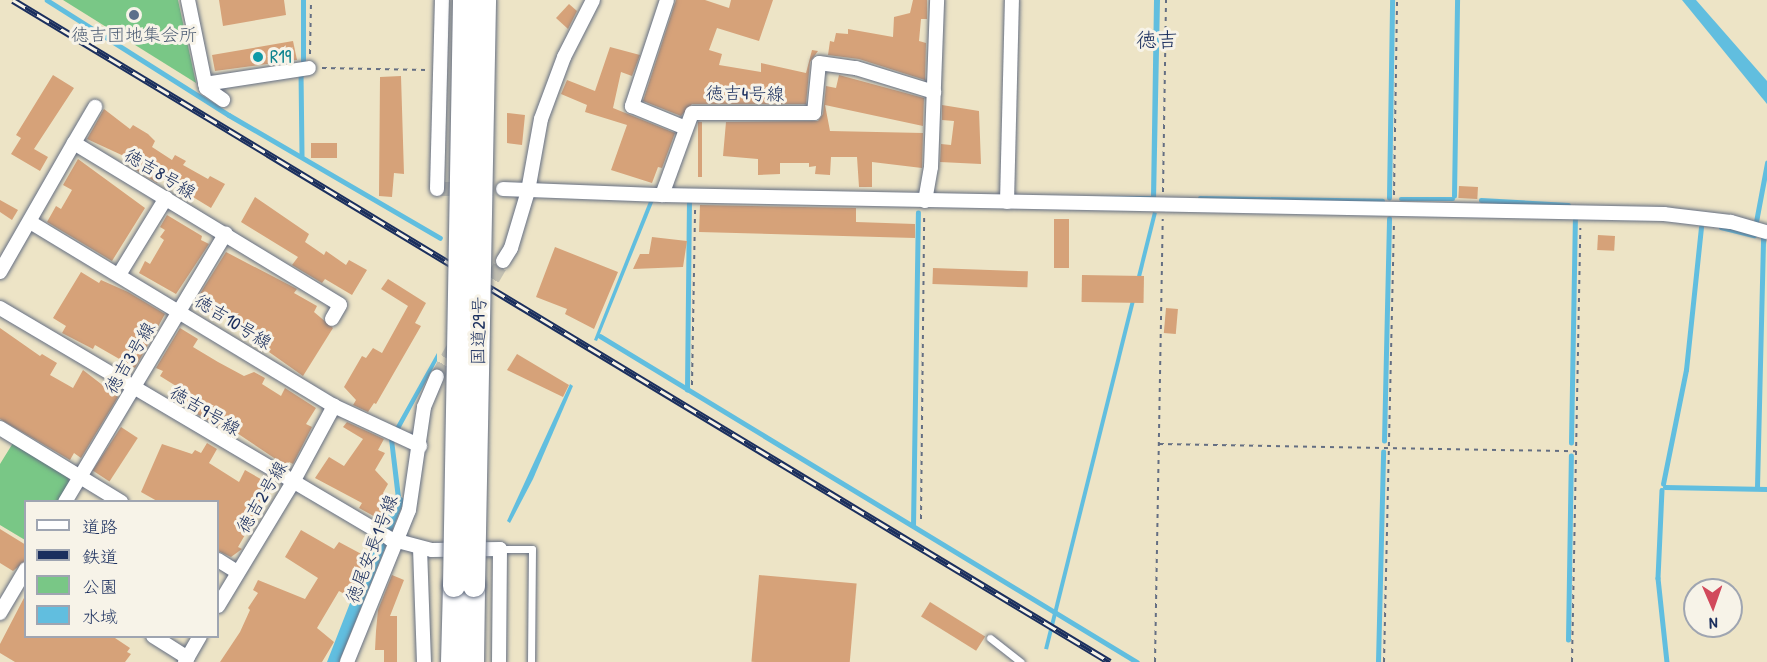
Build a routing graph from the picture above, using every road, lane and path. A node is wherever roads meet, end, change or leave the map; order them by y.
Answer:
1 (188, 0) edge
2 (311, 0) edge
3 (442, 0) edge
4 (464, 0) edge
5 (485, 0) edge
6 (593, 0) edge
7 (667, 0) edge
8 (937, 0) edge
9 (1012, 0) edge
10 (1166, 0) edge
11 (1397, 0) edge
12 (309, 68) junction
13 (440, 70) junction
14 (205, 84) junction
15 (934, 92) junction
16 (223, 100) dead end
17 (95, 107) dead end
18 (686, 128) junction
19 (74, 143) junction
20 (437, 189) dead end
21 (503, 189) tunnel mouth
22 (528, 191) junction
23 (662, 195) junction
24 (695, 196) junction
25 (166, 198) junction
26 (925, 201) junction
27 (1007, 202) junction
28 (1163, 204) junction
29 (1394, 207) junction
30 (1580, 213) junction
31 (30, 222) junction
32 (1767, 232) edge
33 (226, 233) junction
34 (502, 261) tunnel mouth
35 (0, 272) edge
36 (120, 273) junction
37 (0, 308) edge
38 (179, 310) junction
39 (332, 319) dead end
40 (437, 376) tunnel mouth
41 (692, 385) dead end
42 (133, 388) junction
43 (334, 406) junction
44 (0, 428) edge
45 (1158, 444) junction
46 (420, 446) junction
47 (1389, 447) junction
48 (1576, 451) junction
49 (79, 476) junction
50 (292, 484) junction
51 (66, 500) edge
52 (119, 500) edge
53 (921, 519) dead end
54 (392, 540) junction
55 (420, 548) junction
56 (500, 549) junction
57 (219, 561) edge
58 (24, 572) edge
59 (237, 572) junction
60 (464, 586) junction
61 (219, 604) edge
62 (0, 613) edge
63 (156, 638) edge
64 (199, 638) edge
65 (990, 638) dead end
66 (187, 660) edge
67 (347, 662) edge
68 (424, 662) edge
69 (452, 662) edge
70 (473, 662) edge
71 (499, 662) edge
72 (531, 662) edge
73 (1021, 662) edge
74 (1155, 662) edge
75 (1384, 662) edge
76 (1572, 662) edge

1 - 14 street
2 - 12 path
3 - 13 street
4 - 60 highway, 国道29号, bridge
5 - 60 highway, 国道29号, bridge
6 - 22 street
7 - 18 street
8 - 15 street
9 - 27 street
10 - 28 path
11 - 29 path
12 - 13 path
12 - 14 street
13 - 20 street
14 - 16 street
15 - 18 street, 徳吉4号線
15 - 26 street
17 - 19 street
18 - 23 street, 徳吉4号線
19 - 25 street, 徳吉8号線
19 - 31 street
21 - 22 street
22 - 23 street
22 - 34 street
23 - 24 street
24 - 26 street
24 - 41 path
25 - 33 street, 徳吉8号線
25 - 36 street
26 - 27 street
26 - 53 path
27 - 28 street
28 - 29 street
28 - 45 path
29 - 30 street
29 - 47 path
30 - 32 street
30 - 48 path
31 - 35 street
31 - 36 street, 徳吉10号線
33 - 38 street, 徳吉3号線
33 - 39 street, 徳吉8号線
36 - 38 street, 徳吉10号線
37 - 42 street, 徳吉9号線
38 - 42 street, 徳吉3号線
38 - 43 street, 徳吉10号線
40 - 46 street, 徳尾安長1号線
42 - 49 street, 徳吉3号線
42 - 50 street, 徳吉9号線
43 - 46 street, 徳吉10号線
43 - 50 street, 徳吉2号線
44 - 49 street
45 - 47 path
45 - 74 path
46 - 54 street, 徳尾安長1号線
47 - 48 path
47 - 75 path
48 - 76 path
49 - 51 street, 徳吉3号線
49 - 52 street
50 - 54 street, 徳吉9号線
50 - 59 street, 徳吉2号線
54 - 55 street, 徳吉9号線
54 - 67 street, 徳尾安長1号線
55 - 56 street, 徳吉9号線
55 - 68 street
56 - 71 street
56 - 72 lane
57 - 59 street
58 - 62 street
59 - 61 street, 徳吉2号線
60 - 69 highway, 国道29号
60 - 70 highway, 国道29号
63 - 66 street
64 - 66 street
65 - 73 lane

